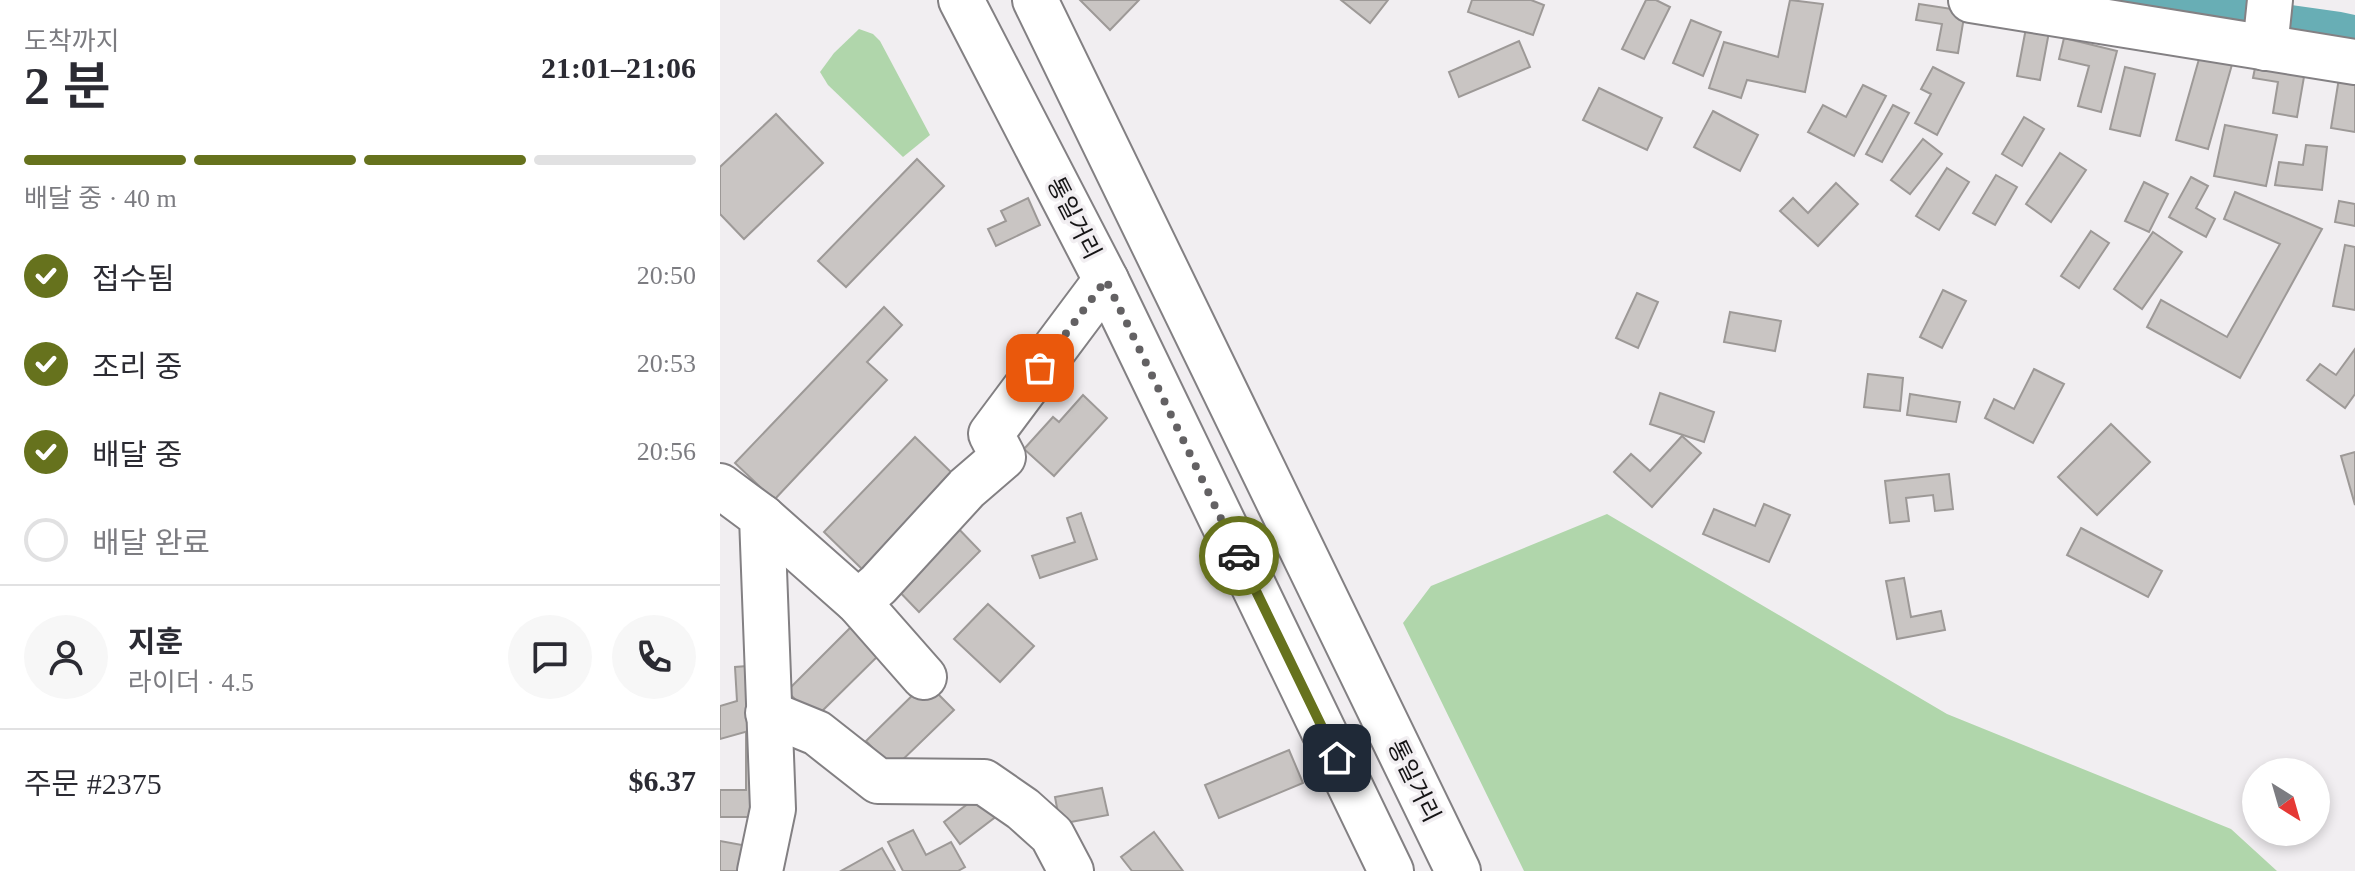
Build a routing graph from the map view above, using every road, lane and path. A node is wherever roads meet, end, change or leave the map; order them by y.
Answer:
1 (961, 0) edge
2 (1035, 0) edge
3 (1971, 0) edge
4 (2267, 28) edge
5 (2355, 62) edge
6 (1106, 280) junction
7 (720, 486) edge
8 (762, 517) junction
9 (858, 602) junction
10 (924, 677) dead end
11 (768, 713) junction
12 (760, 871) edge
13 (1071, 871) edge
14 (1391, 871) edge
15 (1458, 871) edge

1 - 6 street, 통일거리
2 - 15 street, 통일거리
3 - 4 street
4 - 5 street
6 - 9 street
6 - 14 street, 통일거리
7 - 8 street
8 - 9 street
8 - 11 street
9 - 10 street
11 - 12 street
11 - 13 street

